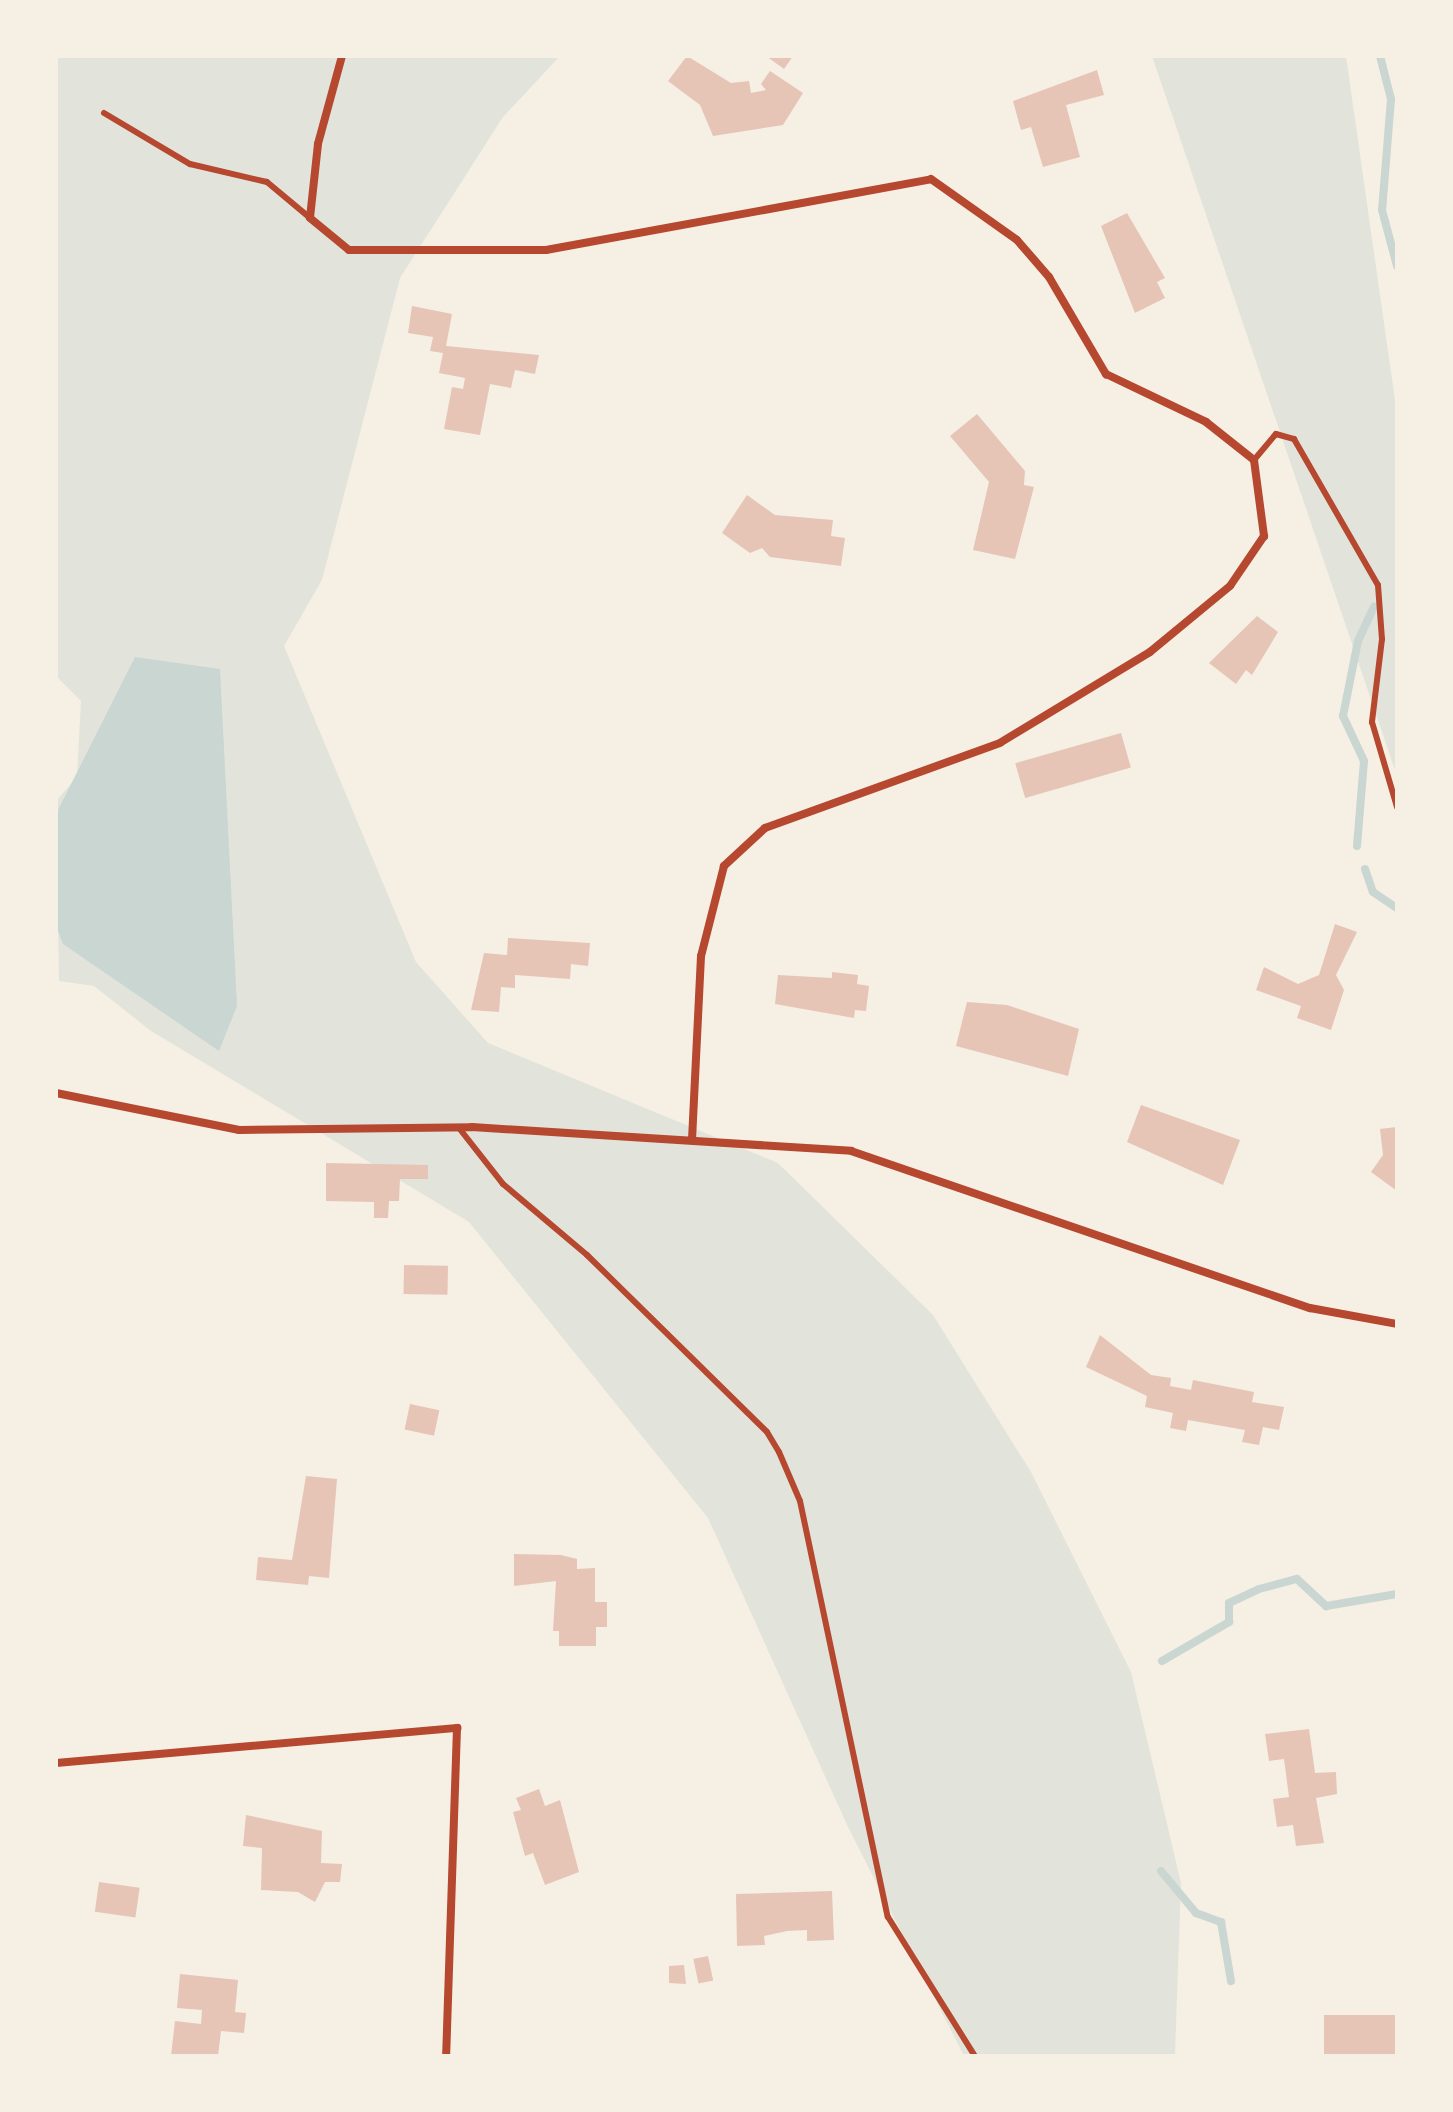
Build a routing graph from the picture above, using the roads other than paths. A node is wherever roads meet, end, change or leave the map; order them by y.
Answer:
1 (342, 56) edge
2 (104, 113) dead end
3 (310, 218) junction
4 (1254, 460) junction
5 (1397, 807) edge
6 (56, 1093) edge
7 (459, 1128) junction
8 (692, 1139) junction
9 (1397, 1324) edge
10 (56, 1763) edge
11 (446, 2056) edge
12 (975, 2056) edge

1 - 3 street
2 - 3 lane
3 - 4 street
4 - 5 lane
4 - 8 street
6 - 7 street
7 - 8 street
7 - 12 lane
8 - 9 street
10 - 11 street

